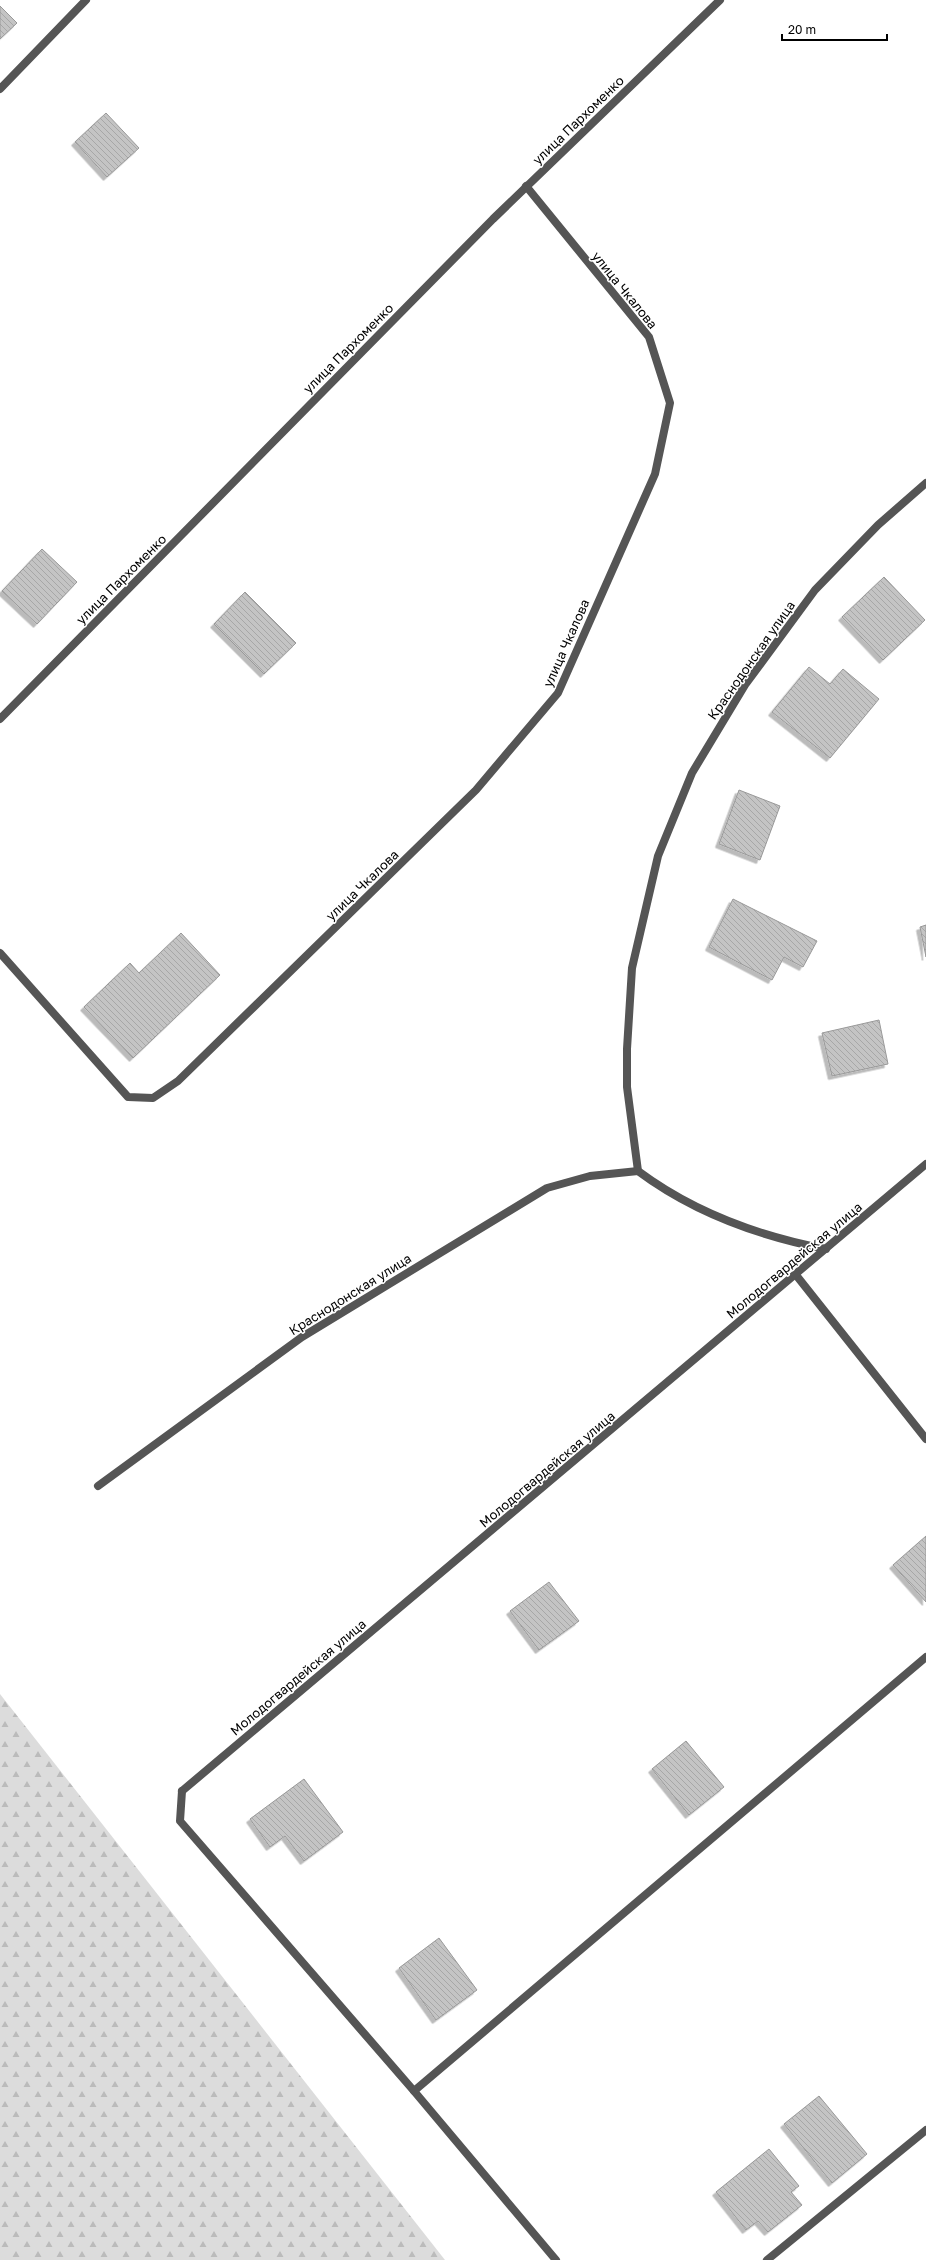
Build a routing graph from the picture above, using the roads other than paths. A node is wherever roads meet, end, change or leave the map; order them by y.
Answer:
1 (86, 0) edge
2 (720, 0) edge
3 (0, 89) edge
4 (526, 186) junction
5 (926, 483) edge
6 (0, 719) edge
7 (0, 953) edge
8 (926, 1164) edge
9 (638, 1171) junction
10 (826, 1250) junction
11 (796, 1275) junction
12 (926, 1439) edge
13 (98, 1486) dead end
14 (926, 1657) edge
15 (414, 2091) junction
16 (926, 2130) edge
17 (556, 2260) edge
18 (767, 2260) edge

1 - 3 street
2 - 4 street, улица Пархоменко
4 - 6 street, улица Пархоменко
4 - 7 street, улица Чкалова
5 - 9 street, Краснодонская улица
8 - 10 street, Молодогвардейская улица
9 - 10 street
9 - 13 street, Краснодонская улица
10 - 11 street, Молодогвардейская улица
11 - 12 street
11 - 15 street, Молодогвардейская улица
14 - 15 street
15 - 17 street
16 - 18 street

